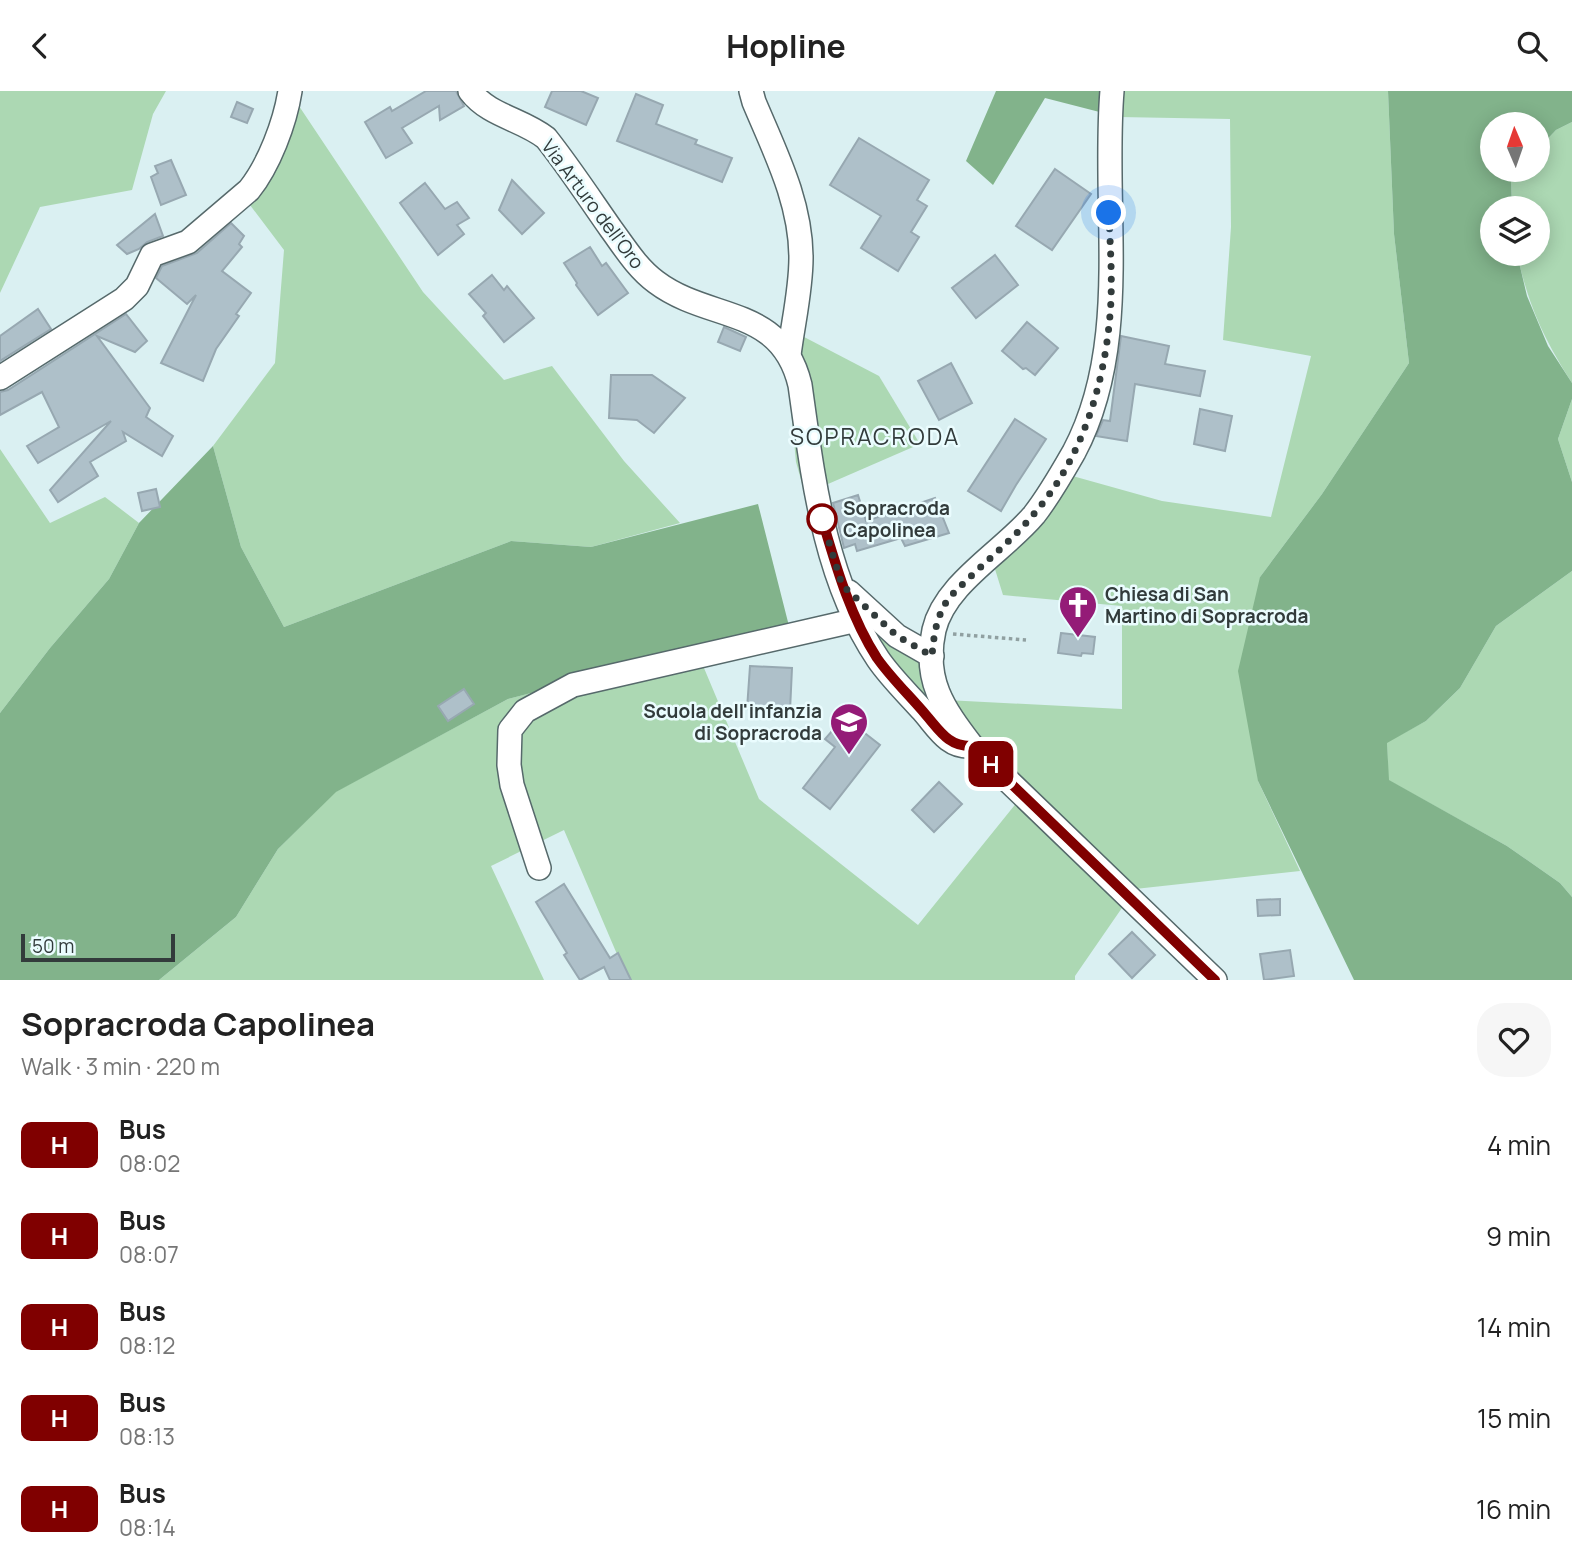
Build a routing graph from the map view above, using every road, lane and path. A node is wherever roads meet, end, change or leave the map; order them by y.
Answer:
1 (290, 91) edge
2 (470, 91) edge
3 (751, 91) edge
4 (1112, 91) edge
5 (789, 355) junction
6 (0, 379) edge
7 (842, 585) junction
8 (857, 620) junction
9 (934, 632) junction
10 (1026, 640) dead end
11 (932, 656) junction
12 (972, 746) junction
13 (539, 868) dead end
14 (1215, 980) edge

1 - 6 street
2 - 5 street, Via Arturo dell'Oro
3 - 5 street, Via Arturo dell'Oro
4 - 9 street
5 - 7 street, Via Arturo dell'Oro
7 - 8 street, Via Arturo dell'Oro
7 - 11 street
8 - 12 street, Via Arturo dell'Oro
8 - 13 street
9 - 10 path
9 - 11 street
11 - 12 street
12 - 14 street

